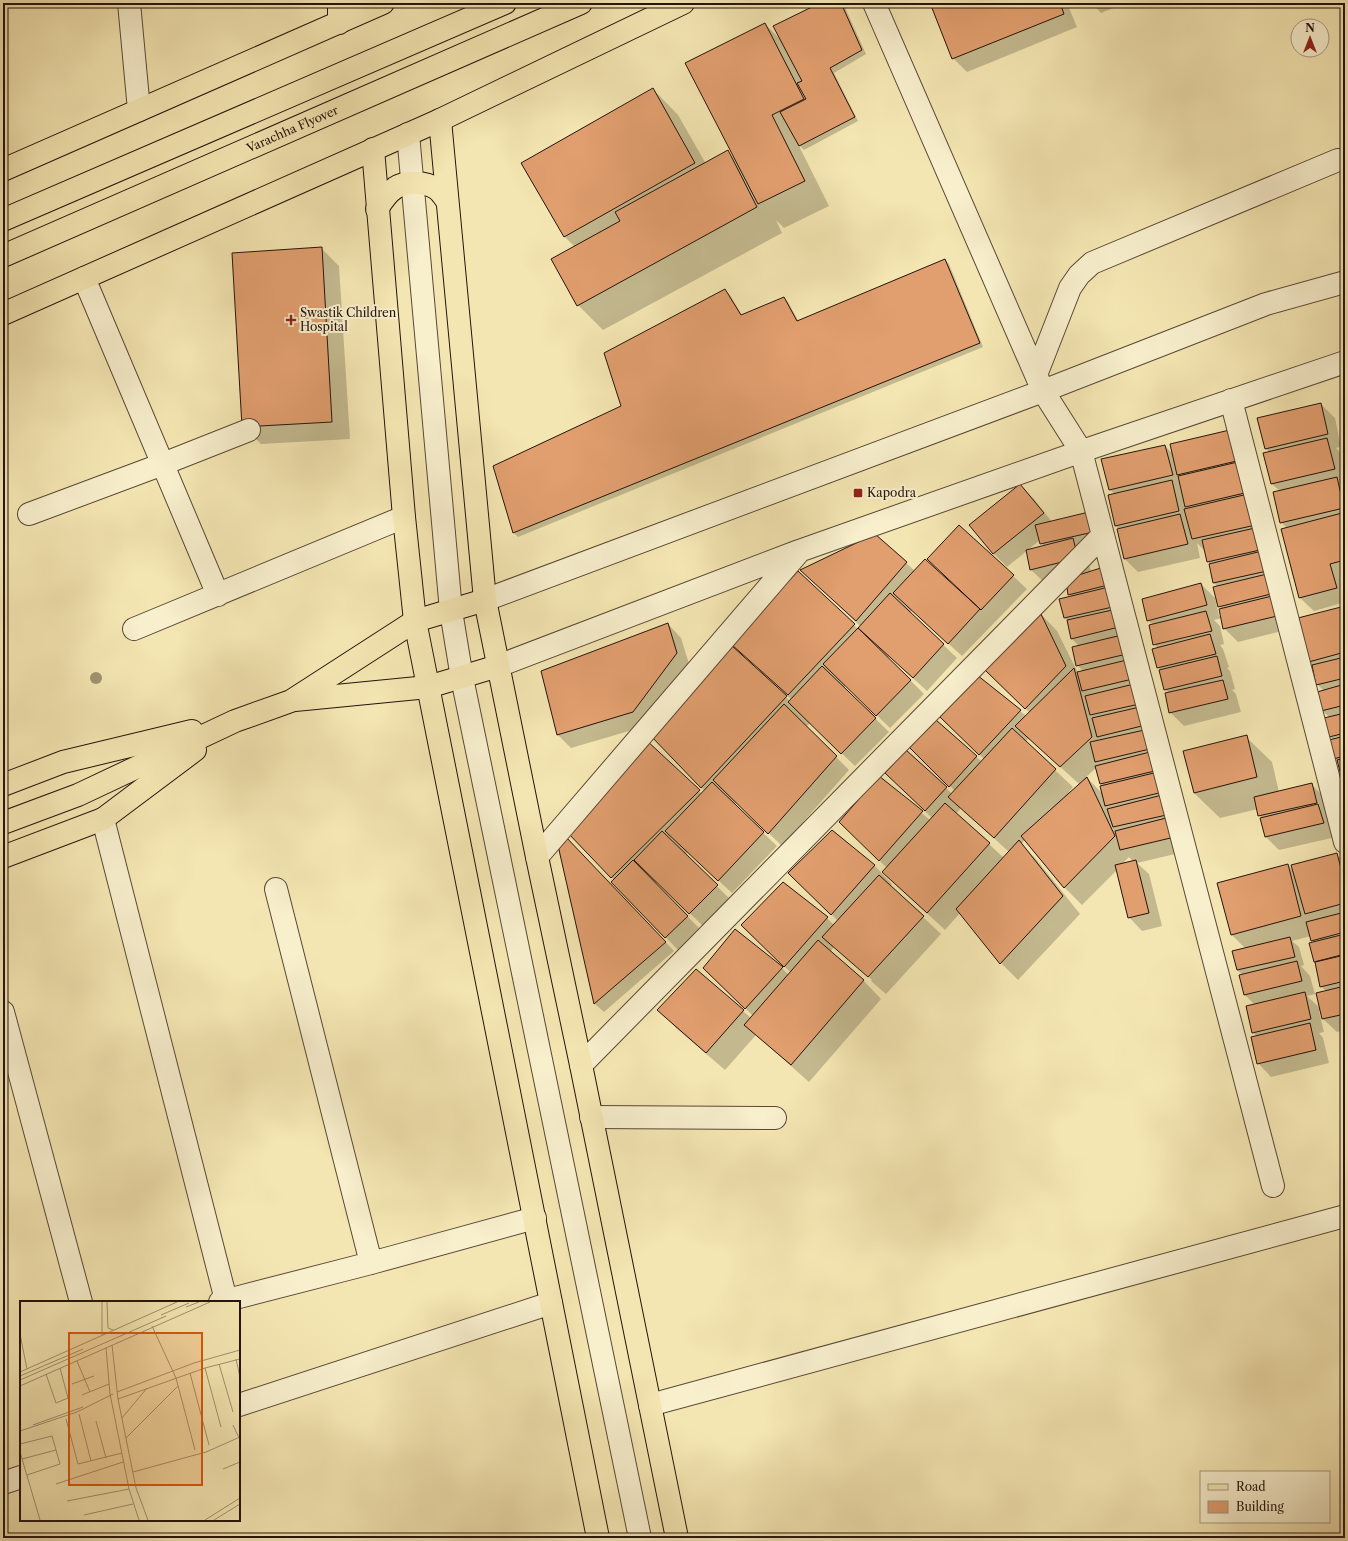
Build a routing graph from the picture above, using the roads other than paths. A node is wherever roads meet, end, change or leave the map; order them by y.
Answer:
1 (129, 3) edge
2 (383, 3) edge
3 (505, 3) edge
4 (581, 3) edge
5 (683, 3) edge
6 (874, 3) edge
7 (339, 13) edge
8 (139, 110) junction
9 (440, 120) junction
10 (408, 134) junction
11 (373, 149) junction
12 (1338, 160) dead end
13 (3, 170) edge
14 (412, 183) junction
15 (447, 201) junction
16 (377, 209) junction
17 (3, 220) edge
18 (3, 256) edge
19 (84, 278) junction
20 (1345, 282) edge
21 (3, 314) edge
22 (1345, 362) edge
23 (1040, 383) junction
24 (1232, 400) junction
25 (249, 430) dead end
26 (1081, 451) junction
27 (163, 464) junction
28 (29, 514) dead end
29 (404, 517) junction
30 (1103, 536) junction
31 (799, 551) junction
32 (218, 595) junction
33 (485, 600) junction
34 (451, 610) junction
35 (415, 621) junction
36 (134, 629) dead end
37 (498, 666) junction
38 (462, 678) junction
39 (428, 687) junction
40 (291, 701) junction
41 (235, 721) junction
42 (3, 785) edge
43 (103, 819) junction
44 (3, 823) edge
45 (1345, 842) edge
46 (3, 856) edge
47 (537, 857) junction
48 (276, 889) dead end
49 (3, 1012) edge
50 (581, 1065) junction
51 (591, 1117) junction
52 (775, 1118) dead end
53 (1273, 1186) dead end
54 (1345, 1216) edge
55 (535, 1218) junction
56 (371, 1263) junction
57 (80, 1301) edge
58 (223, 1301) edge
59 (551, 1303) junction
60 (240, 1405) edge
61 (650, 1405) junction
62 (20, 1477) edge
63 (3, 1483) edge
64 (598, 1538) edge
65 (640, 1538) edge
66 (677, 1538) edge

1 - 8 street
2 - 7 main road
3 - 17 main road
4 - 18 main road, Varachha Flyover
5 - 9 main road
6 - 23 street
7 - 8 main road
8 - 13 main road
9 - 10 main road
9 - 15 main road
10 - 11 main road
10 - 14 street
11 - 16 main road
11 - 19 main road
12 - 23 street
14 - 15 main road
14 - 16 main road
14 - 34 street
15 - 33 main road
16 - 29 main road
19 - 21 main road
19 - 27 street
20 - 23 street
22 - 24 street
23 - 26 street
23 - 33 street
24 - 26 street
24 - 45 street
25 - 27 street
26 - 30 street
26 - 31 street
27 - 28 street
27 - 32 street
29 - 32 street
29 - 35 main road
30 - 50 street
30 - 53 street
31 - 37 street
31 - 47 street
32 - 36 street
33 - 34 main road
33 - 37 main road
34 - 35 main road
34 - 38 street
35 - 39 main road
35 - 40 main road
37 - 38 main road
37 - 47 main road
38 - 39 main road
38 - 65 street
39 - 40 main road
39 - 55 main road
40 - 41 main road
41 - 42 main road
41 - 43 main road
41 - 44 main road
43 - 46 main road
43 - 58 street
47 - 50 main road
48 - 56 street
49 - 57 street
50 - 51 main road
51 - 52 street
51 - 61 main road
54 - 61 street
55 - 56 street
55 - 59 main road
56 - 58 street
59 - 60 street
59 - 64 main road
61 - 66 main road
62 - 63 street

